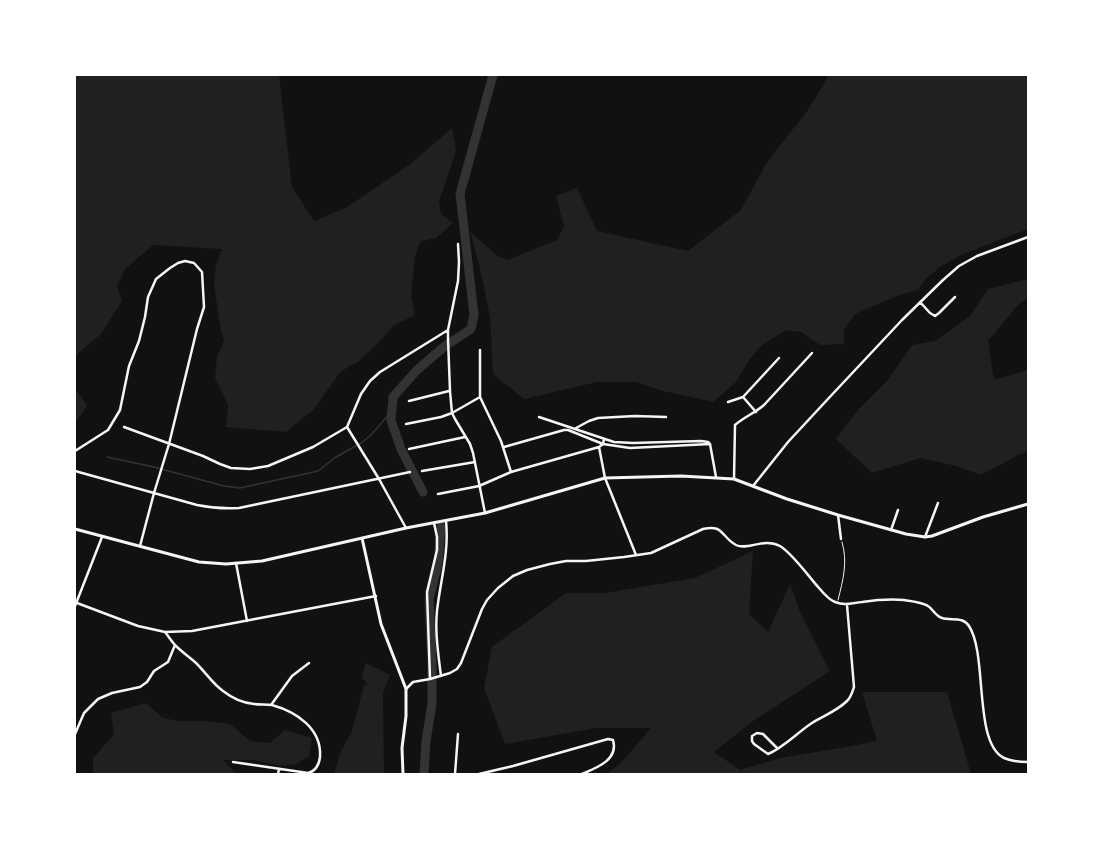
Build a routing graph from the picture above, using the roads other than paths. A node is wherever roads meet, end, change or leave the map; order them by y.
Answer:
1 (1028, 237) edge
2 (458, 244) dead end
3 (955, 297) dead end
4 (920, 302) junction
5 (448, 330) junction
6 (480, 350) dead end
7 (812, 353) dead end
8 (779, 358) dead end
9 (450, 391) junction
10 (480, 397) junction
11 (743, 397) junction
12 (409, 401) dead end
13 (728, 402) dead end
14 (452, 412) junction
15 (756, 412) junction
16 (539, 417) dead end
17 (666, 417) dead end
18 (406, 424) dead end
19 (347, 427) junction
20 (124, 428) dead end
21 (576, 428) junction
22 (465, 437) junction
23 (604, 439) junction
24 (709, 443) junction
25 (169, 444) junction
26 (603, 444) junction
27 (504, 446) junction
28 (599, 448) junction
29 (409, 449) dead end
30 (75, 451) edge
31 (475, 462) junction
32 (75, 471) edge
33 (422, 471) dead end
34 (410, 472) dead end
35 (511, 472) junction
36 (716, 477) junction
37 (605, 478) junction
38 (379, 479) junction
39 (734, 479) junction
40 (479, 486) junction
41 (753, 486) junction
42 (154, 493) junction
43 (438, 494) dead end
44 (938, 503) dead end
45 (1028, 504) edge
46 (898, 510) dead end
47 (485, 513) junction
48 (838, 515) junction
49 (446, 520) junction
50 (434, 523) junction
51 (406, 528) junction
52 (75, 529) edge
53 (891, 530) junction
54 (102, 537) junction
55 (925, 537) junction
56 (362, 538) junction
57 (841, 540) road end
58 (140, 547) junction
59 (636, 555) junction
60 (236, 563) junction
61 (376, 596) junction
62 (76, 604) edge
63 (848, 605) junction
64 (247, 621) junction
65 (165, 632) junction
66 (175, 645) junction
67 (309, 663) dead end
68 (441, 676) junction
69 (430, 679) junction
70 (406, 689) junction
71 (271, 705) junction
72 (75, 734) edge
73 (458, 734) dead end
74 (777, 748) junction
75 (233, 762) dead end
76 (1028, 762) edge
77 (279, 769) junction
78 (278, 774) edge
79 (403, 774) edge
80 (455, 774) edge
81 (480, 774) edge
82 (582, 774) edge

1 - 4 street
2 - 5 street
3 - 4 street
4 - 41 street
5 - 9 street
5 - 19 street
6 - 10 street
7 - 15 street
8 - 11 street
9 - 12 street
9 - 14 street
10 - 14 street
10 - 27 street
11 - 13 street
11 - 15 street
14 - 18 street
14 - 22 street
15 - 39 street
16 - 21 street
17 - 21 street
19 - 25 street
19 - 38 street
20 - 25 street
21 - 23 street
22 - 29 street
22 - 31 street
23 - 24 street
23 - 26 street
24 - 26 street
24 - 36 street
25 - 30 street
25 - 42 street
26 - 27 street
26 - 28 street
27 - 35 street
28 - 35 street
28 - 37 street
31 - 33 street
31 - 40 street
32 - 42 street
34 - 38 street
35 - 40 street
36 - 37 street
36 - 39 street
37 - 47 street
37 - 59 street
38 - 42 street
38 - 51 street
39 - 41 street
40 - 43 street
40 - 47 street
41 - 48 street
42 - 58 street
44 - 55 street
45 - 55 street
46 - 53 street
47 - 49 street
48 - 53 street
48 - 57 street
49 - 50 street
49 - 68 street
50 - 51 street
50 - 69 street
51 - 56 street
52 - 54 street
53 - 55 street
54 - 58 street
54 - 62 street
56 - 60 street
56 - 61 street
58 - 60 street
59 - 63 street
59 - 68 street
60 - 64 street
61 - 64 street
61 - 70 street
62 - 65 street
63 - 74 street
63 - 76 street
64 - 65 street
65 - 66 street
66 - 71 street
66 - 72 street
67 - 71 street
68 - 69 street
69 - 70 street
70 - 79 street
71 - 77 street
73 - 80 street
74 - 74 street
75 - 77 street
77 - 78 street
81 - 82 street

